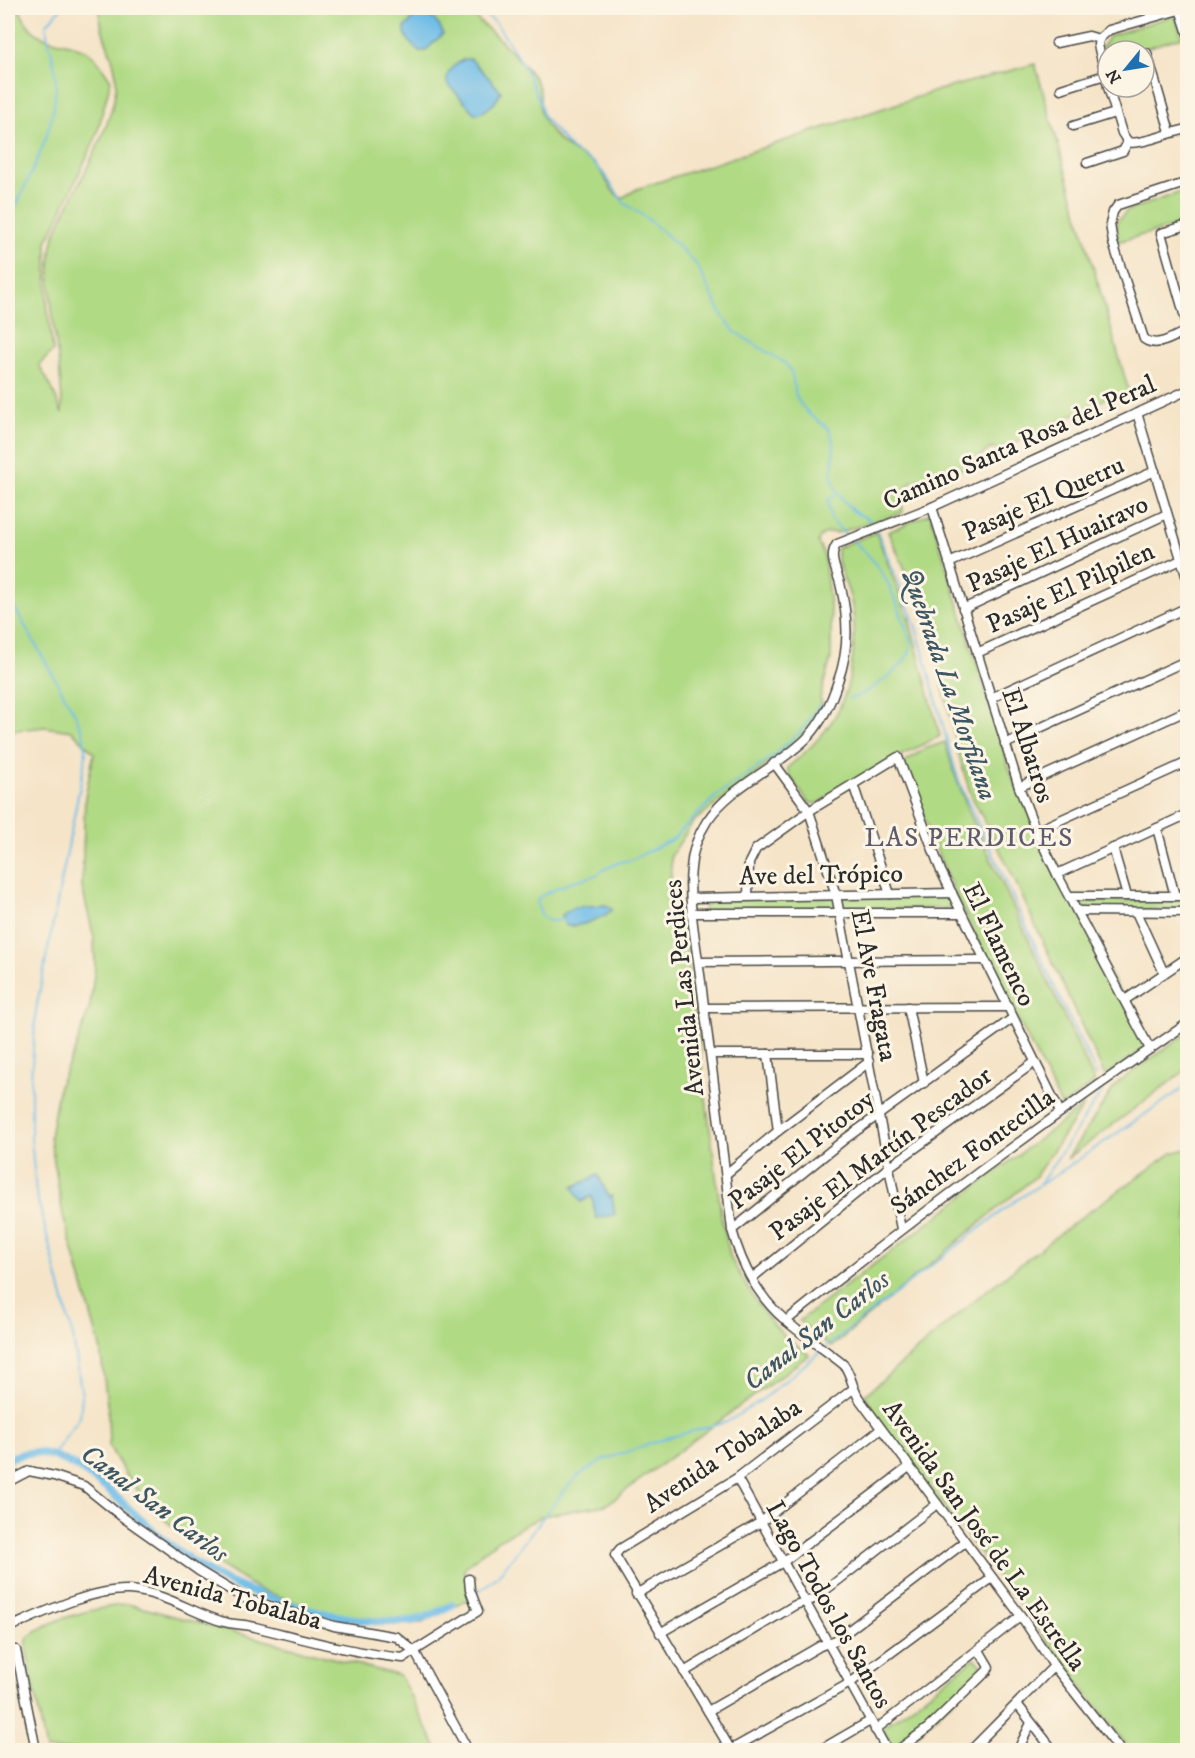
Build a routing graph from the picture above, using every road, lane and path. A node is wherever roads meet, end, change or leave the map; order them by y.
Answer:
1 (1183, 8) edge
2 (1150, 12) edge
3 (1188, 34) edge
4 (1099, 39) joint
5 (1056, 43) dead end
6 (1096, 78) edge
7 (1156, 84) edge
8 (1061, 89) dead end
9 (1111, 99) edge
10 (1115, 113) junction
11 (1073, 126) dead end
12 (1188, 129) edge
13 (1170, 132) junction
14 (1128, 142) junction
15 (1087, 163) dead end
16 (1188, 182) edge
17 (1188, 225) edge
18 (1188, 329) edge
19 (1188, 390) edge
20 (1137, 413) junction
21 (1155, 471) junction
22 (932, 507) junction
23 (1167, 514) junction
24 (866, 531) joint
25 (1181, 560) junction
26 (949, 563) junction
27 (1188, 582) edge
28 (1188, 607) edge
29 (963, 609) junction
30 (977, 653) junction
31 (1188, 660) edge
32 (991, 698) junction
33 (1188, 710) edge
34 (1005, 744) junction
35 (1188, 762) edge
36 (774, 763) junction
37 (853, 784) junction
38 (1019, 787) junction
39 (809, 811) junction
40 (1188, 814) edge
41 (1157, 828) junction
42 (1036, 831) junction
43 (1113, 848) junction
44 (1057, 874) junction
45 (952, 893) junction
46 (890, 894) junction
47 (836, 895) junction
48 (747, 896) junction
49 (1070, 896) junction
50 (1127, 896) junction
51 (1175, 896) junction
52 (1188, 896) edge
53 (692, 898) junction
54 (1079, 911) junction
55 (1136, 912) junction
56 (1188, 912) edge
57 (693, 913) junction
58 (841, 913) junction
59 (961, 913) junction
60 (1188, 957) edge
61 (984, 960) junction
62 (850, 961) junction
63 (699, 962) junction
64 (1164, 973) junction
65 (1125, 1000) junction
66 (1007, 1006) junction
67 (859, 1007) junction
68 (908, 1007) junction
69 (704, 1008) junction
70 (1013, 1018) junction
71 (1188, 1023) edge
72 (1150, 1049) junction
73 (711, 1054) junction
74 (768, 1054) junction
75 (868, 1058) junction
76 (1035, 1062) junction
77 (924, 1083) junction
78 (1060, 1112) junction
79 (879, 1114) junction
80 (778, 1131) junction
81 (889, 1167) junction
82 (726, 1174) junction
83 (901, 1229) junction
84 (732, 1230) junction
85 (752, 1278) junction
86 (786, 1321) junction
87 (820, 1345) joint
88 (853, 1389) junction
89 (881, 1429) junction
90 (909, 1467) junction
91 (737, 1478) junction
92 (8, 1482) edge
93 (937, 1504) junction
94 (761, 1522) junction
95 (965, 1542) junction
96 (783, 1562) junction
97 (992, 1578) junction
98 (469, 1579) dead end
99 (636, 1594) junction
100 (805, 1602) junction
101 (1021, 1616) junction
102 (8, 1628) edge
103 (660, 1633) junction
104 (828, 1643) junction
105 (16, 1650) dead end
106 (979, 1650) junction
107 (415, 1652) junction
108 (1054, 1666) junction
109 (684, 1672) junction
110 (850, 1683) junction
111 (1017, 1704) junction
112 (708, 1711) junction
113 (870, 1720) junction
114 (1031, 1723) junction
115 (875, 1730) junction
116 (36, 1750) edge
117 (468, 1750) edge
118 (730, 1750) edge
119 (820, 1750) edge
120 (886, 1750) edge
121 (898, 1750) edge
122 (971, 1750) edge
123 (1018, 1750) edge
124 (1053, 1750) edge
125 (1120, 1750) edge

1 - 2 street
1 - 3 street
2 - 4 street
4 - 5 street
6 - 8 street
7 - 13 street
9 - 10 street
10 - 11 street
10 - 14 street
12 - 13 street
13 - 14 street
14 - 15 street
16 - 18 street
17 - 18 street
19 - 20 street, Camino Santa Rosa del Peral
20 - 21 street
20 - 22 street, Camino Santa Rosa del Peral
21 - 23 street
21 - 26 street, Pasaje El Quetru
22 - 24 street, Camino Santa Rosa del Peral
22 - 26 street, El Albatros
23 - 25 street
23 - 29 street, Pasaje El Huairavo
24 - 36 street, Avenida Las Perdices
25 - 27 street
25 - 30 street, Pasaje El Pilpilen
26 - 29 street, El Albatros
28 - 32 street
29 - 30 street, El Albatros
30 - 32 street, El Albatros
31 - 34 street
32 - 34 street, El Albatros
33 - 38 street
34 - 38 street, El Albatros
35 - 42 street
36 - 39 street, El Ave Fragata
36 - 53 street, Avenida Las Perdices
37 - 39 street
37 - 45 street, El Flamenco
37 - 46 street
38 - 42 street, El Albatros
39 - 47 street, El Ave Fragata
39 - 48 street
40 - 41 street
41 - 43 street
41 - 51 street
42 - 44 street, El Albatros
43 - 44 street
43 - 50 street
44 - 49 street, El Albatros
45 - 46 street, Ave del Trópico
45 - 59 street, El Flamenco
46 - 47 street, Ave del Trópico
47 - 48 street, Ave del Trópico
47 - 58 street, El Ave Fragata
48 - 53 street, Ave del Trópico
49 - 50 street
49 - 54 street, El Albatros
50 - 51 street
51 - 52 street
53 - 57 street, Avenida Las Perdices
54 - 55 street
54 - 65 street, El Albatros
55 - 56 street
55 - 64 street
57 - 58 street, Ave del Trópico
57 - 63 street, Avenida Las Perdices
58 - 59 street, Ave del Trópico
58 - 62 street, El Ave Fragata
59 - 61 street, El Flamenco
60 - 64 street
61 - 62 street
61 - 66 street, El Flamenco
62 - 63 street
62 - 67 street, El Ave Fragata
63 - 69 street, Avenida Las Perdices
64 - 65 street
65 - 72 street, El Albatros
66 - 68 street
66 - 70 street, El Flamenco
67 - 68 street
67 - 69 street
67 - 75 street, El Ave Fragata
68 - 77 street
69 - 73 street, Avenida Las Perdices
70 - 76 street, El Flamenco
70 - 77 street, Pasaje El Pitotoy
71 - 72 street, Sánchez Fontecilla
72 - 78 street, Sánchez Fontecilla
73 - 74 street
73 - 82 street, Avenida Las Perdices
74 - 75 street
74 - 80 street
75 - 79 street, El Ave Fragata
75 - 80 street
76 - 78 street, El Flamenco
76 - 81 street, Pasaje El Martín Pescador
77 - 79 street, Pasaje El Pitotoy
78 - 83 street, Sánchez Fontecilla
79 - 81 street, El Ave Fragata
79 - 84 street, Pasaje El Pitotoy
80 - 82 street
81 - 83 street, El Ave Fragata
81 - 85 street, Pasaje El Martín Pescador
82 - 84 street, Avenida Las Perdices
83 - 86 street, Sánchez Fontecilla
84 - 85 street, Avenida Las Perdices
85 - 86 street, Avenida Las Perdices
86 - 87 street, Avenida Las Perdices
87 - 88 street, Avenida San José de La Estrella
88 - 89 street, Avenida San José de La Estrella
88 - 91 street, Avenida Tobalaba
89 - 90 street, Avenida San José de La Estrella
89 - 94 street
90 - 93 street, Avenida San José de La Estrella
90 - 96 street
91 - 94 street, Lago Todos los Santos
91 - 99 street, Avenida Tobalaba
92 - 107 street
93 - 95 street, Avenida San José de La Estrella
93 - 100 street
94 - 96 street, Lago Todos los Santos
94 - 99 street
95 - 97 street, Avenida San José de La Estrella
95 - 104 street
96 - 100 street, Lago Todos los Santos
96 - 103 street
97 - 101 street, Avenida San José de La Estrella
97 - 110 street
98 - 107 street, Avenida Tobalaba
99 - 103 street
100 - 104 street, Lago Todos los Santos
100 - 109 street
101 - 106 street
101 - 108 street, Avenida San José de La Estrella
102 - 107 street, Avenida Tobalaba
103 - 109 street
104 - 110 street, Lago Todos los Santos
104 - 112 street
105 - 116 street
106 - 115 street
106 - 121 street
107 - 117 street
108 - 111 street
108 - 125 street, Avenida San José de La Estrella
109 - 112 street
110 - 113 street, Lago Todos los Santos
110 - 118 street
111 - 114 street
111 - 122 street
112 - 118 street
113 - 115 street, Lago Todos los Santos
113 - 119 street
114 - 123 street
114 - 124 street
115 - 120 street, Lago Todos los Santos

